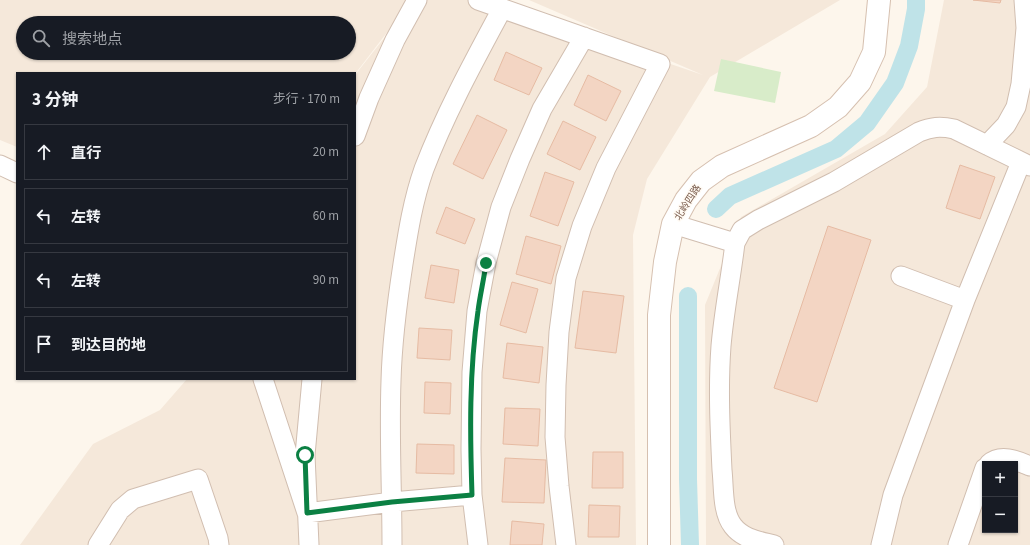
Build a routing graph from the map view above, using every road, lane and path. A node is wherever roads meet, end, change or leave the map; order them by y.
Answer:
1 (417, 0) edge
2 (478, 0) edge
3 (879, 0) edge
4 (1024, 0) edge
5 (502, 9) junction
6 (584, 37) junction
7 (356, 133) edge
8 (987, 145) junction
9 (1026, 164) edge
10 (0, 165) edge
11 (16, 173) edge
12 (673, 224) junction
13 (735, 243) junction
14 (901, 276) dead end
15 (965, 300) junction
16 (263, 380) edge
17 (312, 380) edge
18 (994, 461) edge
19 (1030, 466) edge
20 (982, 477) edge
21 (472, 495) junction
22 (392, 502) junction
23 (307, 513) junction
24 (98, 545) edge
25 (219, 545) edge
26 (308, 545) edge
27 (392, 545) edge
28 (478, 545) edge
29 (566, 545) edge
30 (659, 545) edge
31 (774, 545) edge
32 (881, 545) edge
33 (958, 545) edge

1 - 7 street
2 - 5 street
3 - 12 street, 北岭四路
4 - 8 street
5 - 6 street
5 - 22 street
6 - 21 street
6 - 29 street
8 - 9 street
8 - 13 street
9 - 15 street
10 - 11 street
12 - 13 street
12 - 30 street, 北岭四路
13 - 31 street
14 - 15 street
15 - 32 street
16 - 23 street
17 - 23 street
18 - 19 street
20 - 33 street
21 - 22 street
21 - 28 street
22 - 23 street
22 - 27 street
23 - 26 street
24 - 25 street

